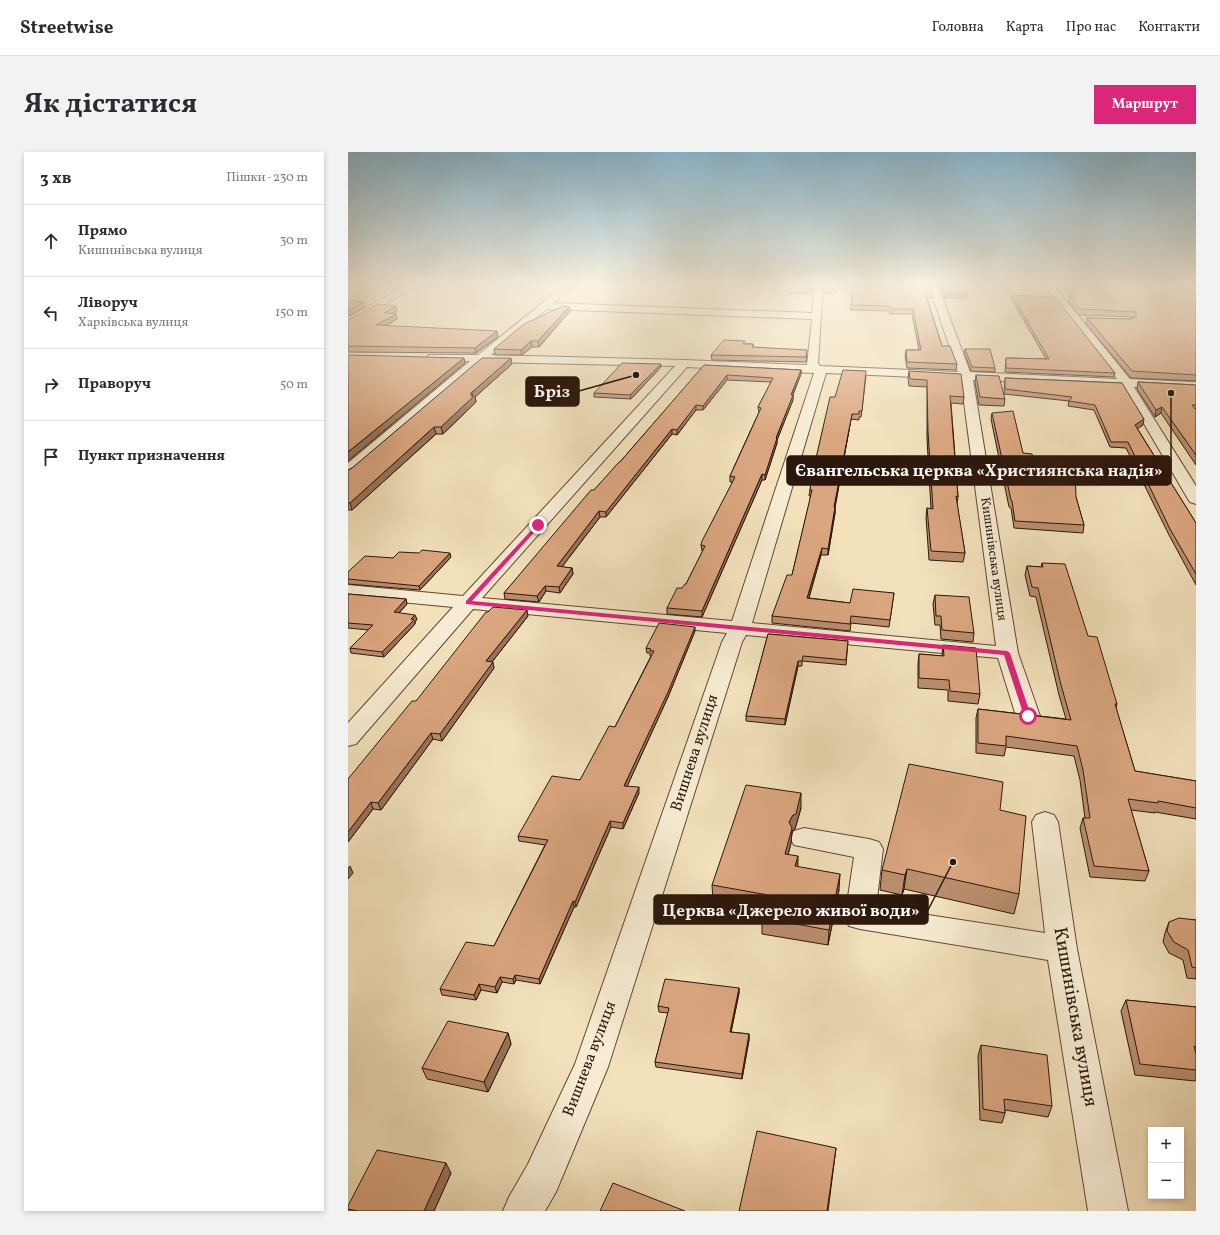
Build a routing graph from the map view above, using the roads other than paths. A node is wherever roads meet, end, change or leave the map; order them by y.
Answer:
1 (509, 335) edge
2 (815, 335) edge
3 (951, 335) edge
4 (1089, 335) edge
5 (418, 357) edge
6 (481, 358) junction
7 (684, 363) junction
8 (816, 369) junction
9 (966, 376) junction
10 (1126, 383) junction
11 (1196, 386) edge
12 (348, 471) edge
13 (1196, 499) edge
14 (348, 590) edge
15 (468, 602) junction
16 (740, 628) junction
17 (1007, 653) junction
18 (1028, 716) edge
19 (348, 738) edge
20 (1045, 822) dead end
21 (804, 838) dead end
22 (1062, 949) junction
23 (523, 1211) edge
24 (1108, 1211) edge

1 - 6 street
2 - 8 street, Вишнева вулиця
3 - 9 street, Кишинівська вулиця
4 - 10 street
5 - 6 street
6 - 7 street
6 - 12 street
7 - 8 street
7 - 15 street
8 - 9 street
8 - 16 street, Вишнева вулиця
9 - 10 street
9 - 17 street, Кишинівська вулиця
10 - 11 street
10 - 13 street
14 - 15 street
15 - 16 street
15 - 19 street
16 - 17 street
16 - 23 street, Вишнева вулиця
17 - 18 street, Кишинівська вулиця
20 - 22 street, Кишинівська вулиця
21 - 22 street
22 - 24 street, Кишинівська вулиця

